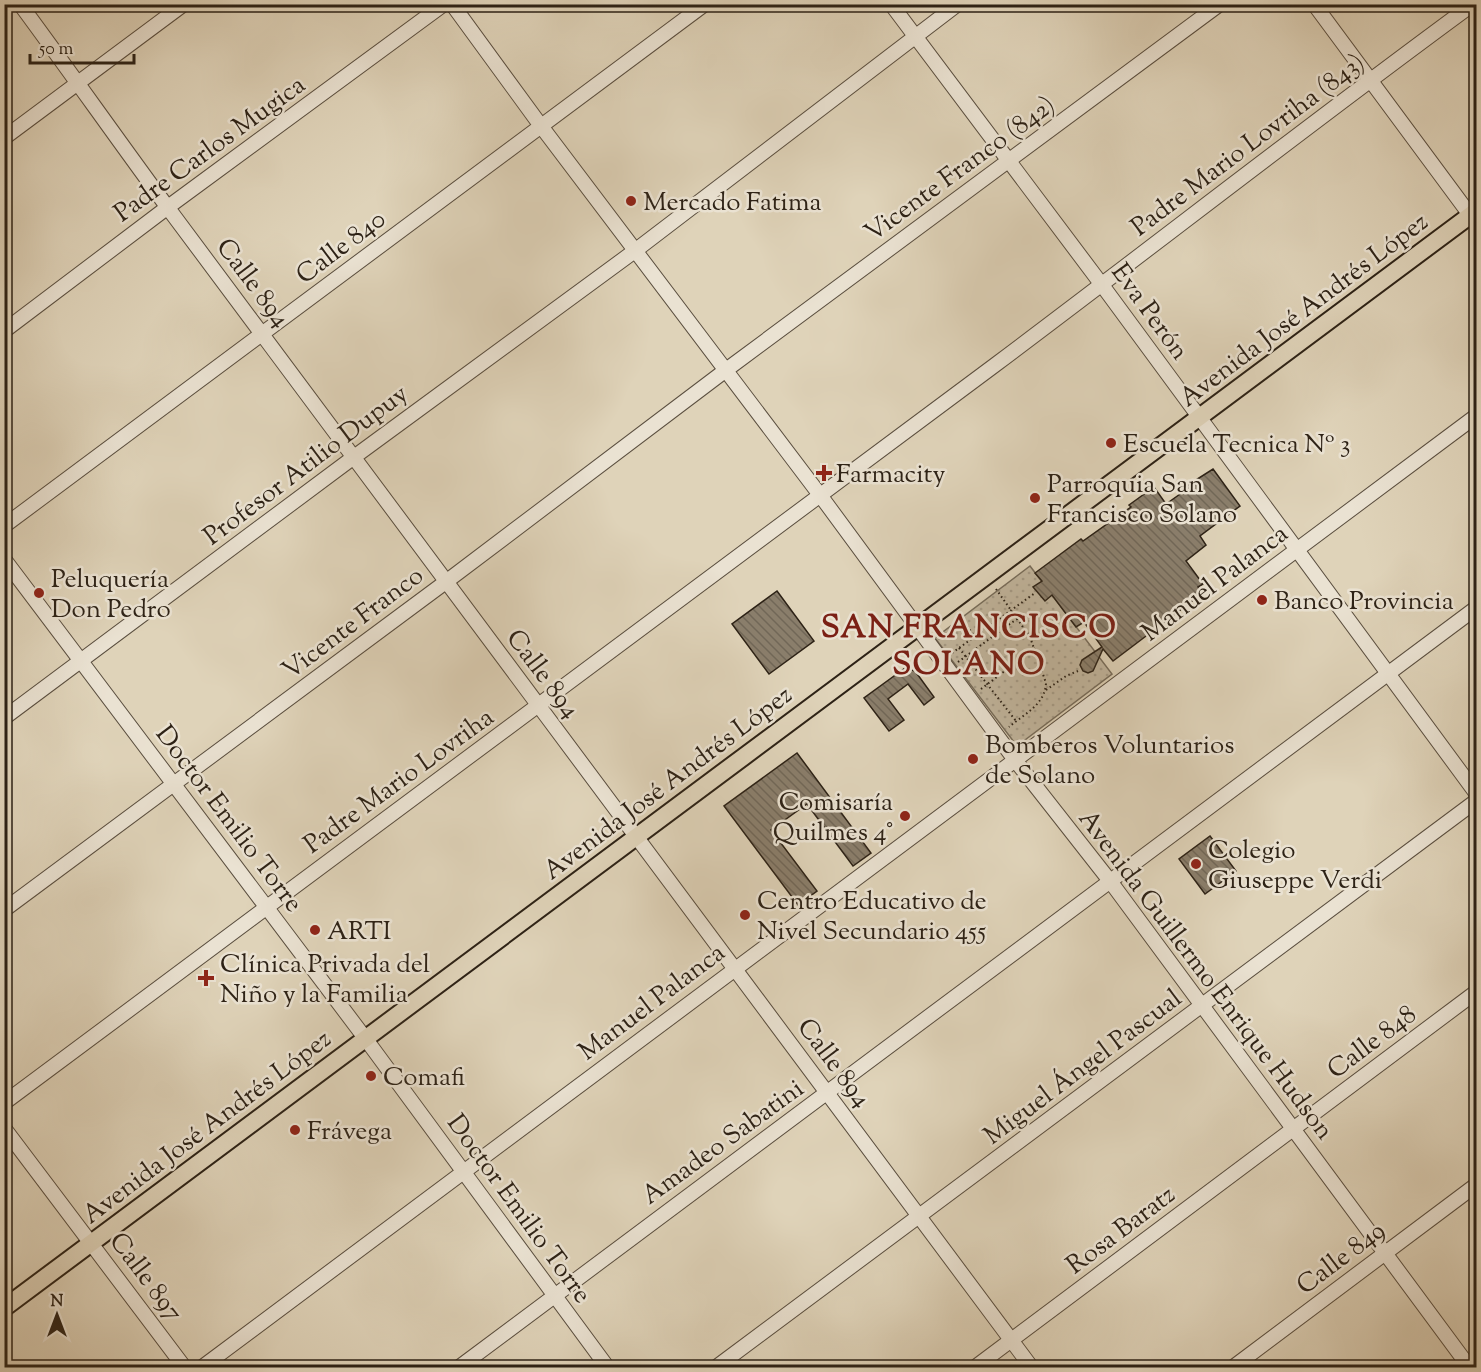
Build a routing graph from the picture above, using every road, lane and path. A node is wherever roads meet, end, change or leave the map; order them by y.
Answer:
1 (20, 4) edge
2 (184, 4) edge
3 (444, 4) edge
4 (452, 4) edge
5 (705, 4) edge
6 (891, 4) edge
7 (958, 4) edge
8 (1220, 4) edge
9 (1314, 4) edge
10 (1473, 4) edge
11 (915, 36) junction
12 (1371, 80) junction
13 (78, 82) junction
14 (541, 126) junction
15 (4, 138) edge
16 (1008, 162) junction
17 (168, 207) junction
18 (1474, 216) edge
19 (636, 250) junction
20 (1102, 285) junction
21 (4, 331) edge
22 (264, 334) junction
23 (726, 370) junction
24 (1476, 416) edge
25 (1200, 418) junction
26 (354, 457) junction
27 (820, 495) junction
28 (4, 526) edge
29 (1297, 551) junction
30 (4, 559) edge
31 (987, 576) junction
32 (447, 581) junction
33 (1035, 593) dead end
34 (951, 603) junction
35 (1476, 608) edge
36 (1012, 609) junction
37 (1018, 618) junction
38 (918, 627) junction
39 (975, 637) junction
40 (959, 648) junction
41 (1035, 648) junction
42 (966, 656) junction
43 (81, 661) junction
44 (945, 665) junction
45 (1078, 671) dead end
46 (1388, 674) junction
47 (987, 684) junction
48 (1046, 690) junction
49 (969, 698) junction
50 (539, 706) junction
51 (4, 718) edge
52 (1016, 721) junction
53 (997, 736) junction
54 (1015, 760) junction
55 (174, 784) junction
56 (1476, 793) edge
57 (1476, 801) edge
58 (637, 837) junction
59 (1110, 881) junction
60 (266, 907) junction
61 (4, 910) edge
62 (735, 969) junction
63 (1476, 992) edge
64 (1201, 1007) junction
65 (365, 1038) junction
66 (829, 1093) junction
67 (4, 1103) edge
68 (4, 1128) edge
69 (1294, 1129) junction
70 (463, 1171) junction
71 (1476, 1185) edge
72 (919, 1217) junction
73 (93, 1243) junction
74 (1384, 1254) junction
75 (554, 1295) junction
76 (4, 1308) edge
77 (1011, 1340) junction
78 (185, 1368) edge
79 (201, 1368) edge
80 (458, 1368) edge
81 (608, 1368) edge
82 (715, 1368) edge
83 (974, 1368) edge
84 (1032, 1368) edge
85 (1232, 1368) edge
86 (1470, 1368) edge

1 - 13 street, Calle 894
2 - 13 street
3 - 17 street, Padre Carlos Mugica
4 - 14 street, Avenida Guillermo Enrique Hudson
5 - 14 street, Calle 840
6 - 11 street, Eva Perón
7 - 11 street, Profesor Atilio Dupuy
8 - 16 street, Vicente Franco (842)
9 - 12 street
10 - 12 street, Padre Mario Lovriha (843)
11 - 16 street, Eva Perón
11 - 19 street, Profesor Atilio Dupuy
12 - 18 street
12 - 20 street, Padre Mario Lovriha (843)
13 - 15 street
13 - 17 street, Calle 894
14 - 19 street, Avenida Guillermo Enrique Hudson
14 - 22 street, Calle 840
16 - 20 street, Eva Perón
16 - 23 street, Vicente Franco (842)
17 - 21 street, Padre Carlos Mugica
17 - 22 street, Calle 894
18 - 25 main road, Avenida José Andrés López
19 - 23 street, Avenida Guillermo Enrique Hudson
19 - 26 street, Profesor Atilio Dupuy
20 - 25 street, Eva Perón
20 - 27 street, Padre Mario Lovriha (843)
22 - 26 street, Calle 894
22 - 28 street, Calle 840
23 - 27 street, Avenida Guillermo Enrique Hudson
23 - 32 street, Vicente Franco
24 - 29 street, Manuel Palanca
25 - 29 street, Eva Perón
25 - 31 main road, Avenida José Andrés López
26 - 32 street, Calle 894
26 - 43 street, Profesor Atilio Dupuy
27 - 38 street, Avenida Guillermo Enrique Hudson
27 - 50 street, Padre Mario Lovriha
29 - 46 street, Eva Perón
29 - 54 street, Manuel Palanca
30 - 43 street, Doctor Emilio Torre
31 - 34 main road, Avenida José Andrés López
31 - 36 path
32 - 50 street, Calle 894
32 - 55 street, Vicente Franco
33 - 36 path
34 - 38 main road, Avenida José Andrés López
34 - 39 path
35 - 46 street, Amadeo Sabatini
36 - 37 path
36 - 39 path
37 - 41 path
37 - 42 path
38 - 44 street, Avenida Guillermo Enrique Hudson
38 - 58 main road, Avenida José Andrés López
39 - 40 path
40 - 42 path
40 - 44 path
41 - 47 path
41 - 48 path
42 - 44 path
42 - 47 path
43 - 51 street, Profesor Atilio Dupuy
43 - 55 street, Doctor Emilio Torre
44 - 49 street, Avenida Guillermo Enrique Hudson
45 - 48 path
46 - 56 street, Eva Perón
46 - 59 street, Amadeo Sabatini
47 - 49 path
47 - 52 path
48 - 52 path
49 - 53 street, Avenida Guillermo Enrique Hudson
50 - 58 street, Calle 894
50 - 60 street, Padre Mario Lovriha
52 - 53 path
53 - 54 street, Avenida Guillermo Enrique Hudson
54 - 59 street, Avenida Guillermo Enrique Hudson
54 - 62 street, Manuel Palanca
55 - 60 street, Doctor Emilio Torre
55 - 61 street, Vicente Franco
57 - 64 street, Miguel Ángel Pascual
58 - 62 street, Calle 894
58 - 65 main road, Avenida José Andrés López
59 - 64 street, Avenida Guillermo Enrique Hudson
59 - 66 street, Amadeo Sabatini
60 - 65 street, Doctor Emilio Torre
60 - 67 street, Padre Mario Lovriha
62 - 66 street, Calle 894
62 - 70 street, Manuel Palanca
63 - 69 street, Calle 848
64 - 69 street, Avenida Guillermo Enrique Hudson
64 - 72 street, Miguel Ángel Pascual
65 - 70 street, Doctor Emilio Torre
65 - 73 main road, Avenida José Andrés López
66 - 72 street, Calle 894
66 - 75 street, Amadeo Sabatini
68 - 73 street, Calle 897
69 - 74 street, Avenida Guillermo Enrique Hudson
69 - 77 street, Rosa Baratz
70 - 75 street, Doctor Emilio Torre
70 - 79 street, Manuel Palanca
71 - 74 street, Calle 849
72 - 77 street, Calle 894
72 - 82 street, Miguel Ángel Pascual
73 - 76 main road, Avenida José Andrés López
73 - 78 street, Calle 897
74 - 85 street, Calle 849
74 - 86 street, Avenida Guillermo Enrique Hudson
75 - 80 street, Amadeo Sabatini
75 - 81 street, Doctor Emilio Torre
77 - 83 street, Rosa Baratz
77 - 84 street, Calle 894

